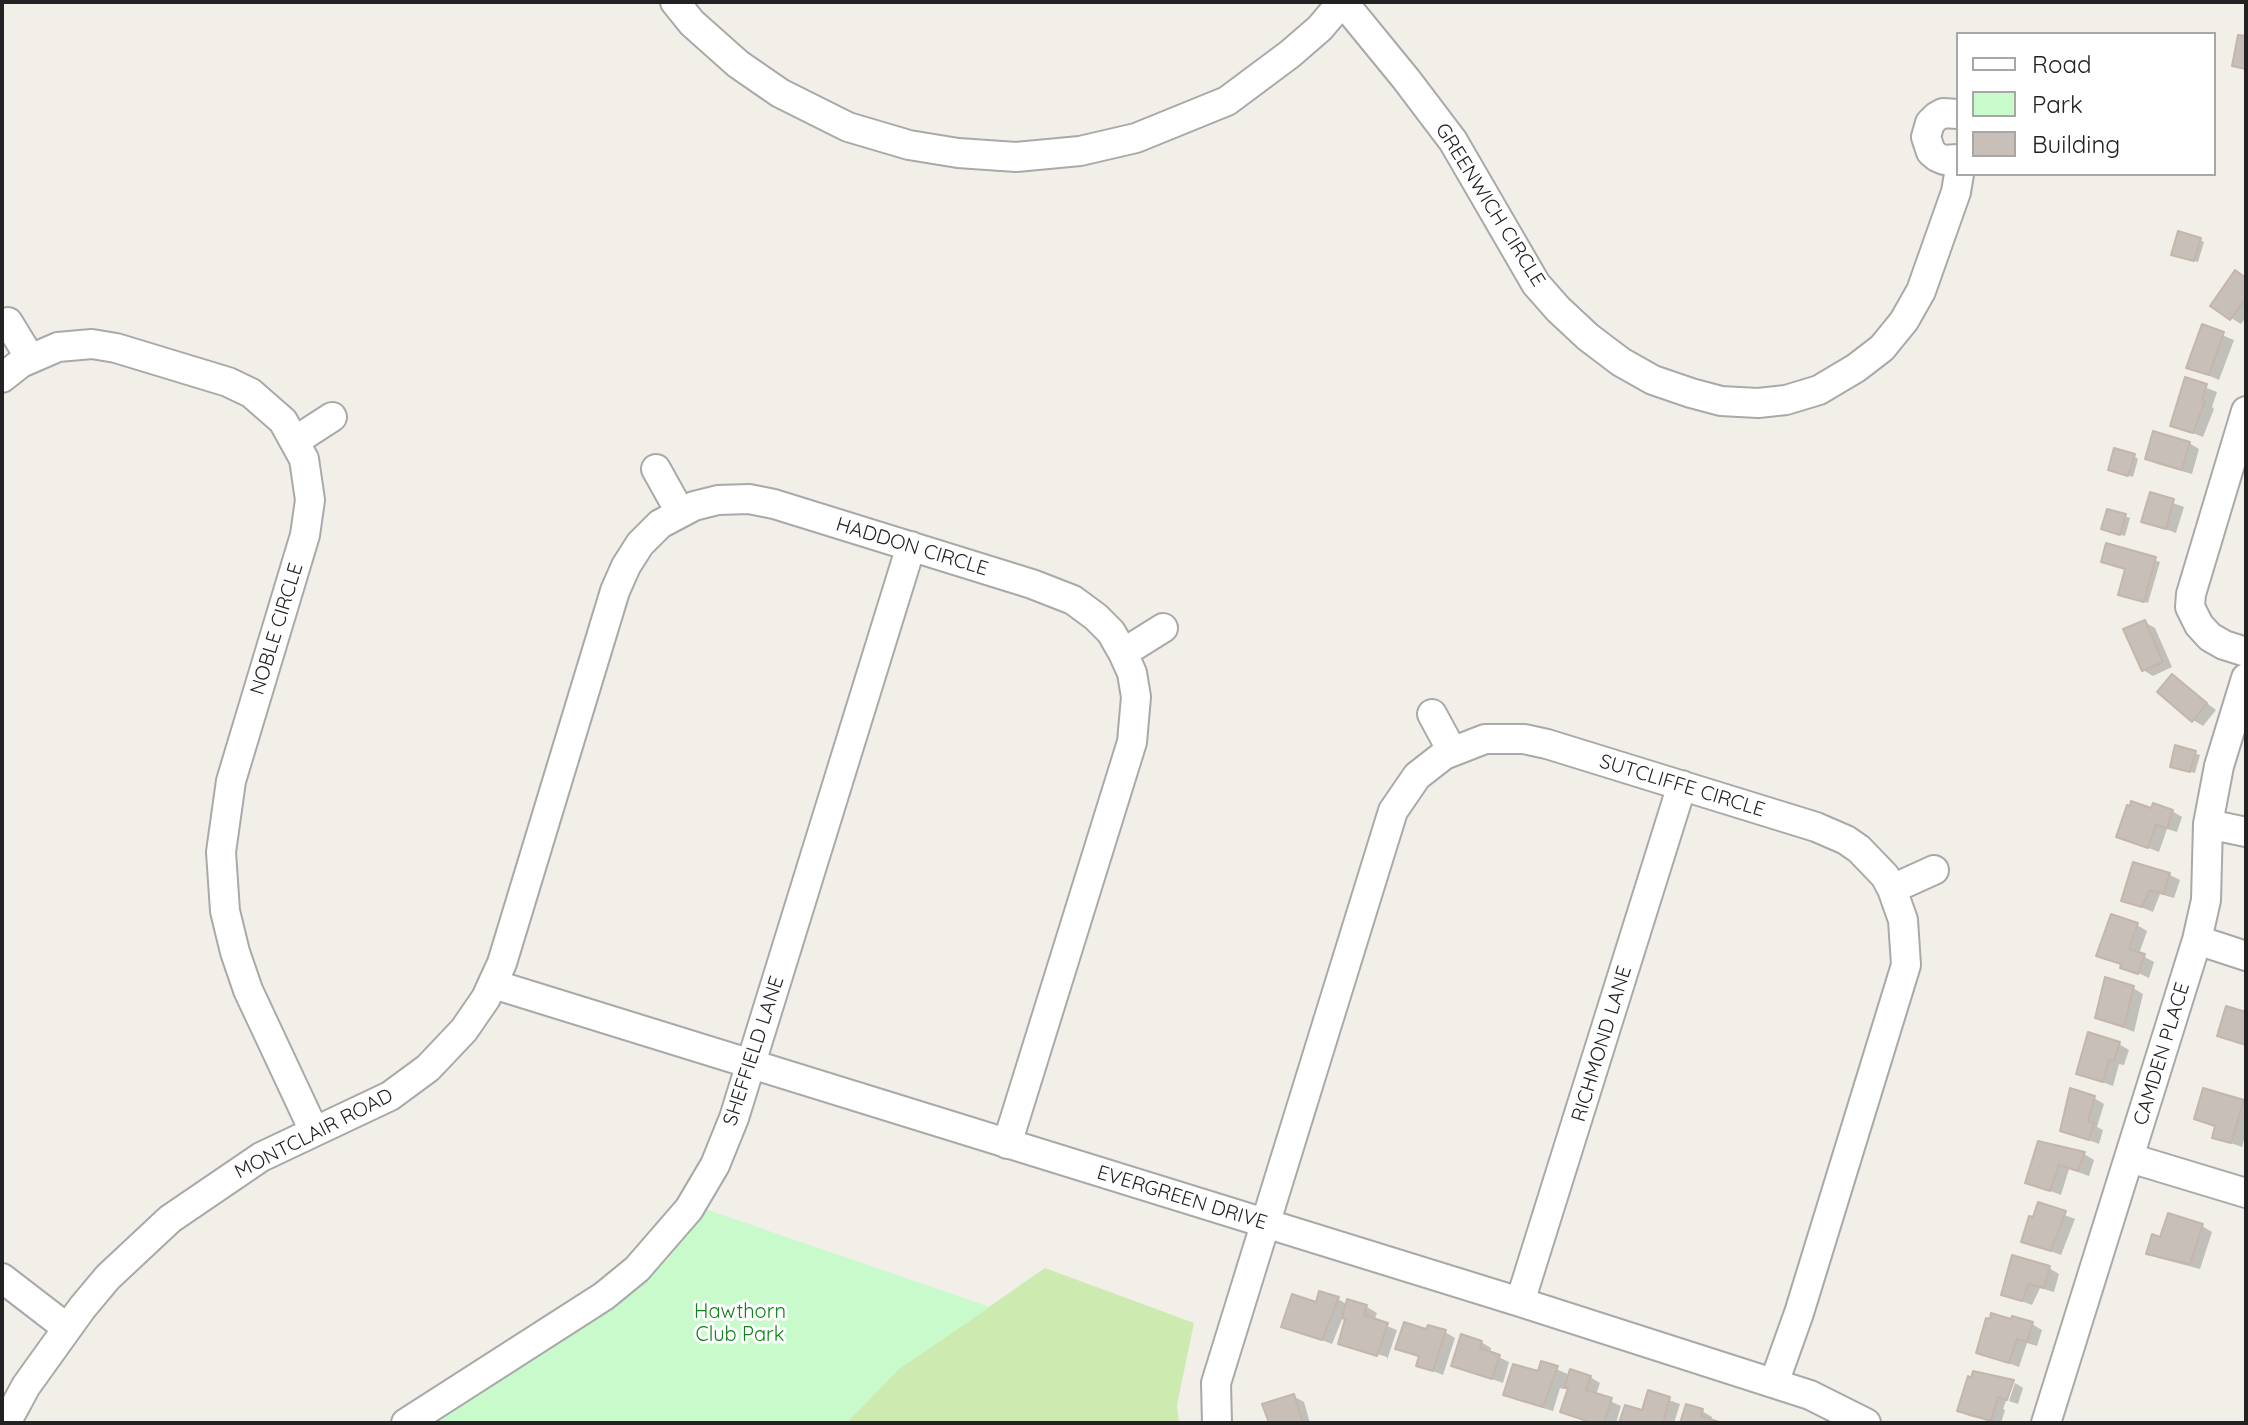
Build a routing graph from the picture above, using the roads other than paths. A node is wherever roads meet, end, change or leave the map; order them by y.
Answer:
1 (675, 2) edge
2 (1342, 2) edge
3 (1956, 113) edge
4 (1956, 160) edge
5 (1959, 176) edge
6 (8, 322) dead end
7 (30, 358) junction
8 (2, 378) edge
9 (2246, 411) edge
10 (332, 417) dead end
11 (295, 441) junction
12 (656, 469) dead end
13 (680, 512) junction
14 (911, 546) junction
15 (1163, 628) dead end
16 (2246, 652) edge
17 (1123, 653) junction
18 (2246, 678) edge
19 (1432, 714) dead end
20 (1452, 751) junction
21 (1682, 785) junction
22 (2208, 824) junction
23 (2246, 832) edge
24 (1934, 870) dead end
25 (1892, 889) junction
26 (2197, 940) junction
27 (2246, 956) edge
28 (493, 984) junction
29 (750, 1065) junction
30 (314, 1131) junction
31 (1007, 1144) junction
32 (2130, 1158) junction
33 (2246, 1193) edge
34 (1263, 1224) junction
35 (2, 1278) edge
36 (1520, 1302) junction
37 (67, 1328) junction
38 (1774, 1383) junction
39 (6, 1423) edge
40 (406, 1423) edge
41 (1217, 1423) edge
42 (1866, 1423) edge
43 (2046, 1423) edge

1 - 2 street
2 - 5 street, GREENWICH CIRCLE
3 - 4 street
6 - 7 street
7 - 8 street, NOBLE CIRCLE
7 - 11 street, NOBLE CIRCLE
9 - 16 street
10 - 11 street
11 - 30 street, NOBLE CIRCLE
12 - 13 street
13 - 14 street, HADDON CIRCLE
13 - 28 street, HADDON CIRCLE
14 - 17 street, HADDON CIRCLE
14 - 29 street, SHEFFIELD LANE
15 - 17 street
17 - 31 street, HADDON CIRCLE
18 - 22 street, CAMDEN PLACE
19 - 20 street
20 - 21 street, SUTCLIFFE CIRCLE
20 - 34 street, SUTCLIFFE CIRCLE
21 - 25 street, SUTCLIFFE CIRCLE
21 - 36 street, RICHMOND LANE
22 - 23 street
22 - 26 street, CAMDEN PLACE
24 - 25 street
25 - 38 street, SUTCLIFFE CIRCLE
26 - 27 street
26 - 32 street, CAMDEN PLACE
28 - 29 street, EVERGREEN DRIVE
28 - 30 street, MONTCLAIR ROAD
29 - 31 street, EVERGREEN DRIVE
29 - 40 street, SHEFFIELD LANE
30 - 37 street, MONTCLAIR ROAD
31 - 34 street, EVERGREEN DRIVE
32 - 33 street
32 - 43 street, CAMDEN PLACE
34 - 36 street, EVERGREEN DRIVE
34 - 41 street, SUTCLIFFE CIRCLE
35 - 37 street
36 - 38 street, EVERGREEN DRIVE
37 - 39 street, MONTCLAIR ROAD
38 - 42 street, EVERGREEN DRIVE

